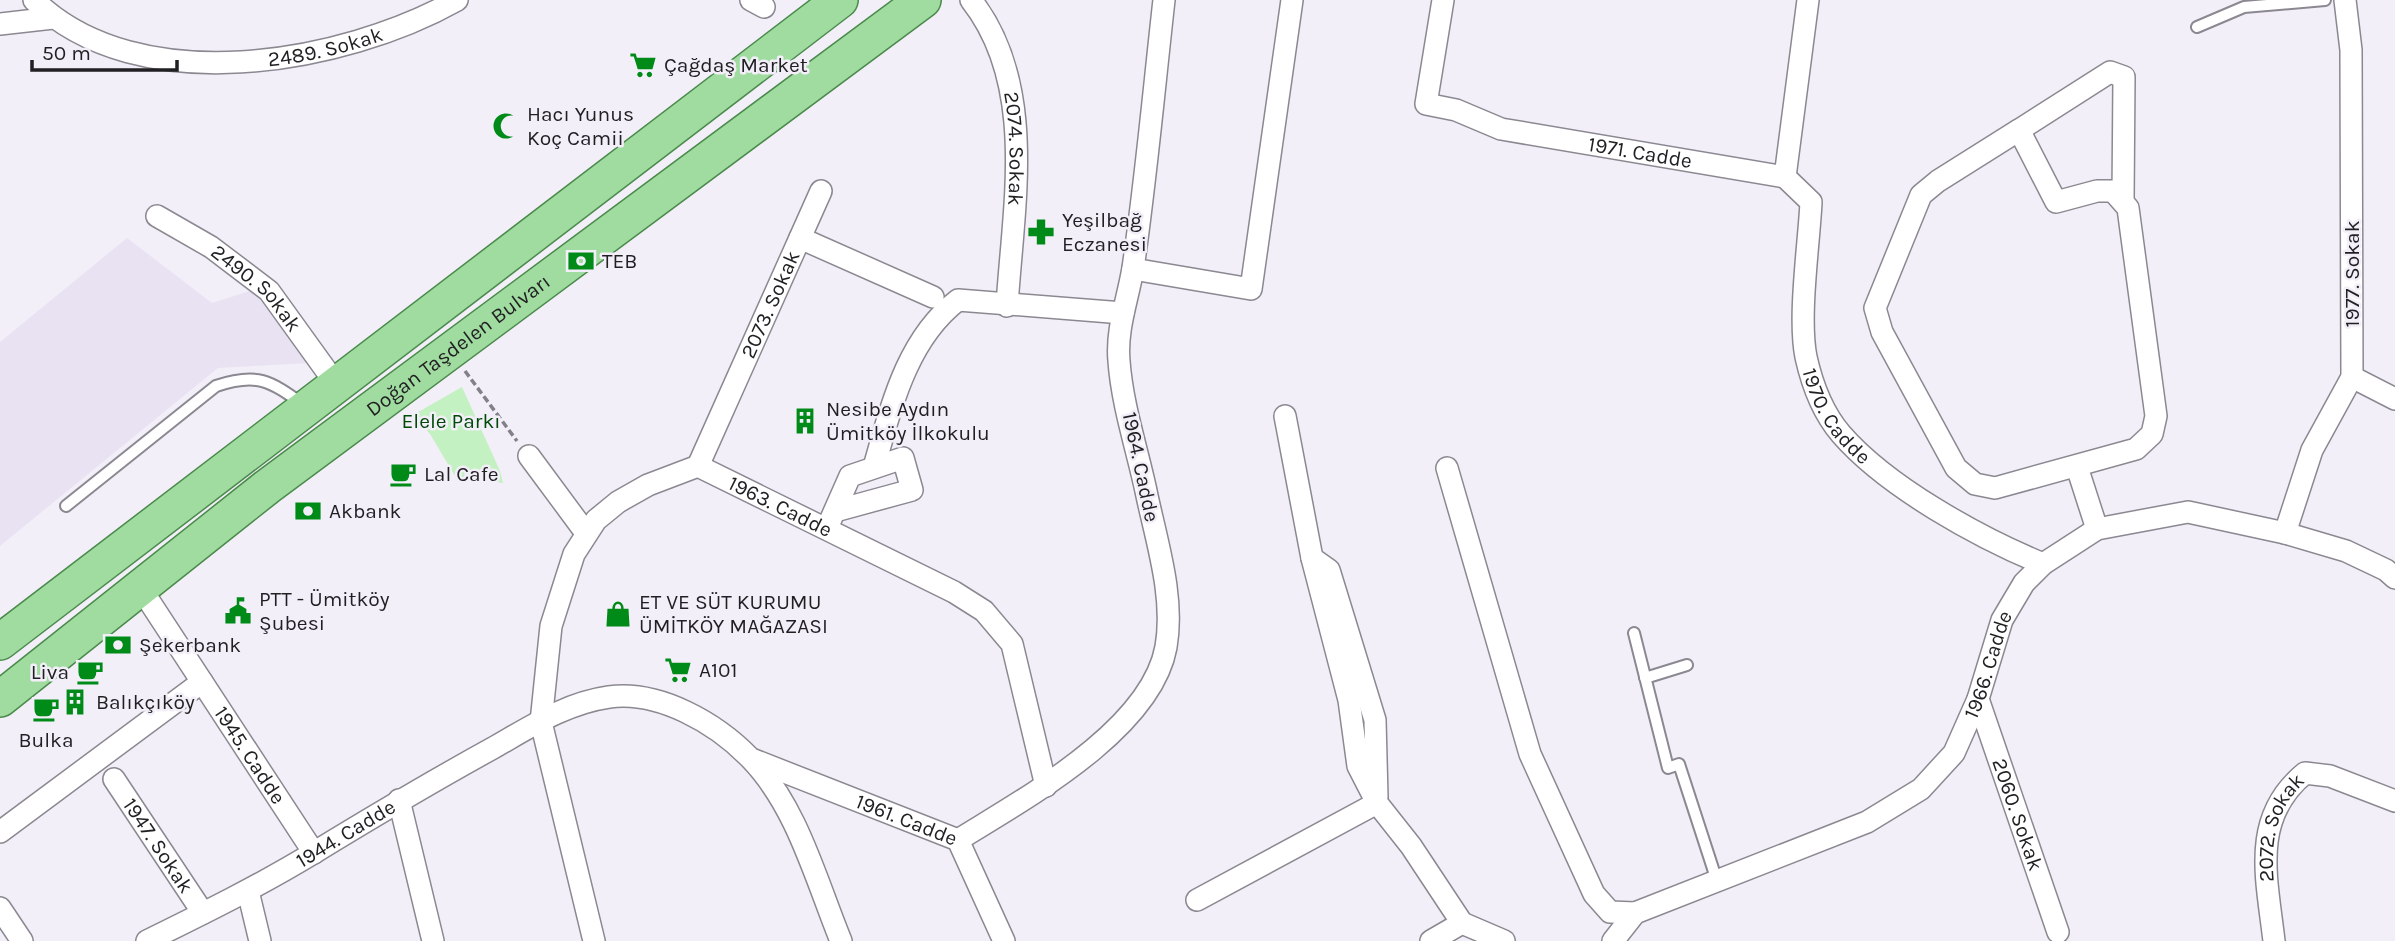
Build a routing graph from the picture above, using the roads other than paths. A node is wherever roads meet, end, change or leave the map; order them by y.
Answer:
1 (34, 0) edge
2 (457, 0) edge
3 (840, 0) edge
4 (923, 0) edge
5 (971, 0) edge
6 (1164, 0) edge
7 (1292, 0) edge
8 (1443, 0) edge
9 (1808, 0) edge
10 (2325, 0) edge
11 (2346, 0) edge
12 (53, 18) junction
13 (4, 19) edge
14 (2197, 27) dead end
15 (2020, 130) junction
16 (1786, 177) junction
17 (821, 191) dead end
18 (2123, 200) junction
19 (157, 216) dead end
20 (800, 238) junction
21 (1133, 269) junction
22 (933, 297) dead end
23 (1007, 306) junction
24 (1123, 313) junction
25 (2352, 377) junction
26 (336, 384) junction
27 (2395, 399) edge
28 (307, 406) junction
29 (1285, 416) dead end
30 (528, 456) road end
31 (241, 457) junction
32 (698, 466) junction
33 (874, 467) junction
34 (2077, 467) junction
35 (1447, 468) dead end
36 (267, 487) junction
37 (66, 506) dead end
38 (831, 519) junction
39 (2097, 529) junction
40 (586, 533) junction
41 (2286, 533) junction
42 (2043, 564) junction
43 (2395, 578) edge
44 (140, 587) junction
45 (1634, 633) dead end
46 (0, 642) edge
47 (1687, 665) dead end
48 (1645, 678) junction
49 (202, 682) junction
50 (0, 699) edge
51 (1978, 699) junction
52 (541, 722) junction
53 (752, 759) junction
54 (114, 779) dead end
55 (1046, 786) junction
56 (399, 800) junction
57 (2395, 801) edge
58 (1377, 803) junction
59 (0, 832) edge
60 (958, 840) junction
61 (314, 853) junction
62 (1717, 881) junction
63 (248, 891) junction
64 (1197, 900) dead end
65 (0, 908) edge
66 (203, 913) junction
67 (1635, 913) junction
68 (1462, 923) junction
69 (2058, 932) dead end
70 (22, 941) edge
71 (147, 941) edge
72 (260, 941) edge
73 (433, 941) edge
74 (594, 941) edge
75 (841, 941) edge
76 (1004, 941) edge
77 (1431, 941) edge
78 (1504, 941) edge
79 (1613, 941) edge
80 (2274, 941) edge

1 - 12 street, 2489. Sokak
2 - 12 street, 2489. Sokak
3 - 26 main road, Doğan Taşdelen Bulvarı
4 - 36 main road, Doğan Taşdelen Bulvarı
5 - 23 street, 2074. Sokak
6 - 21 street, 1964. Cadde
7 - 21 street
8 - 16 street, 1971. Cadde
9 - 16 street
10 - 14 lane
11 - 25 street, 1977. Sokak
12 - 13 street
15 - 18 street
15 - 18 street
15 - 34 street
16 - 42 street, 1970. Cadde
17 - 20 street
18 - 34 street
19 - 26 street, 2490. Sokak
20 - 22 street, 2073. Sokak
20 - 32 street, 2073. Sokak
21 - 24 street, 1964. Cadde
23 - 24 street
23 - 33 street
24 - 55 street, 1964. Cadde
25 - 27 street
25 - 41 street, 1977. Sokak
26 - 28 main road, Doğan Taşdelen Bulvarı
28 - 31 main road, Doğan Taşdelen Bulvarı
28 - 37 lane
29 - 58 street
30 - 40 street
31 - 36 street
31 - 46 main road, Doğan Taşdelen Bulvarı
32 - 38 street, 1963. Cadde
32 - 40 street
33 - 38 street
33 - 38 street
34 - 39 street
35 - 67 street
36 - 44 main road, Doğan Taşdelen Bulvarı
38 - 55 street, 1963. Cadde
39 - 41 street, 1966. Cadde
39 - 42 street, 1966. Cadde
40 - 52 street
41 - 43 street, 1966. Cadde
42 - 51 street, 1966. Cadde
44 - 49 street, 1945. Cadde
44 - 50 main road, Doğan Taşdelen Bulvarı
45 - 48 lane
47 - 48 lane
48 - 62 lane
49 - 59 street
49 - 61 street, 1945. Cadde
51 - 62 street, 1966. Cadde
51 - 69 street, 2060. Sokak
52 - 53 street, 1944. Cadde
52 - 56 street, 1944. Cadde
52 - 74 street
53 - 60 street, 1961. Cadde
53 - 75 street
54 - 66 street, 1947. Sokak
55 - 60 street, 1964. Cadde
56 - 61 street, 1944. Cadde
56 - 73 street
57 - 80 street, 2072. Sokak
58 - 64 street
58 - 68 street
60 - 76 street, 1961. Cadde
61 - 63 street, 1944. Cadde
62 - 67 street, 1966. Cadde
63 - 66 street, 1944. Cadde
63 - 72 street
65 - 70 street
66 - 71 street, 1944. Cadde
67 - 79 street
68 - 77 street
68 - 78 street

